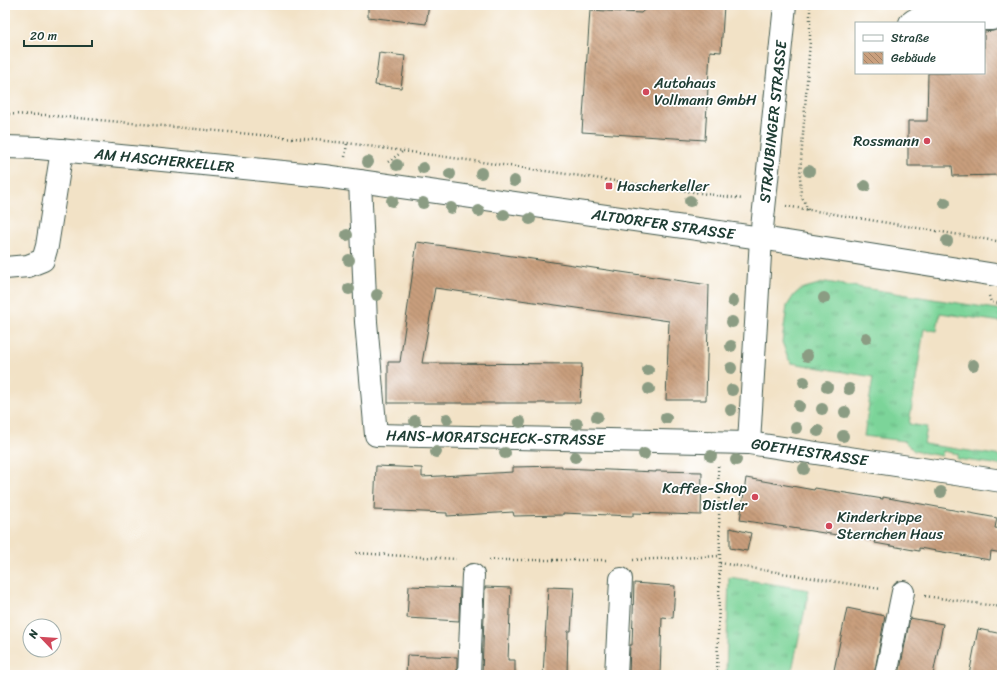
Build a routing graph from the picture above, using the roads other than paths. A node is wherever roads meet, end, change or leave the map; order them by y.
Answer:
1 (784, 5) edge
2 (1001, 5) edge
3 (911, 22) edge
4 (5, 147) edge
5 (62, 150) junction
6 (324, 176) joint
7 (360, 182) junction
8 (761, 238) junction
9 (5, 268) edge
10 (1002, 276) edge
11 (749, 443) junction
12 (1002, 481) edge
13 (622, 566) road end
14 (473, 575) dead end
15 (903, 592) road end
16 (469, 675) edge
17 (616, 675) edge
18 (886, 675) edge

1 - 8 street, STRAUBINGER STRASSE
2 - 3 street
4 - 5 street, AM HASCHERKELLER
5 - 6 street, AM HASCHERKELLER
5 - 9 street
6 - 7 street, ALTDORFER STRASSE
7 - 8 street, ALTDORFER STRASSE
7 - 11 street, HANS-MORATSCHECK-STRASSE
8 - 10 street, ALTDORFER STRASSE
8 - 11 street, GOETHESTRASSE
11 - 12 street, GOETHESTRASSE
13 - 17 street
14 - 16 street
15 - 18 street

